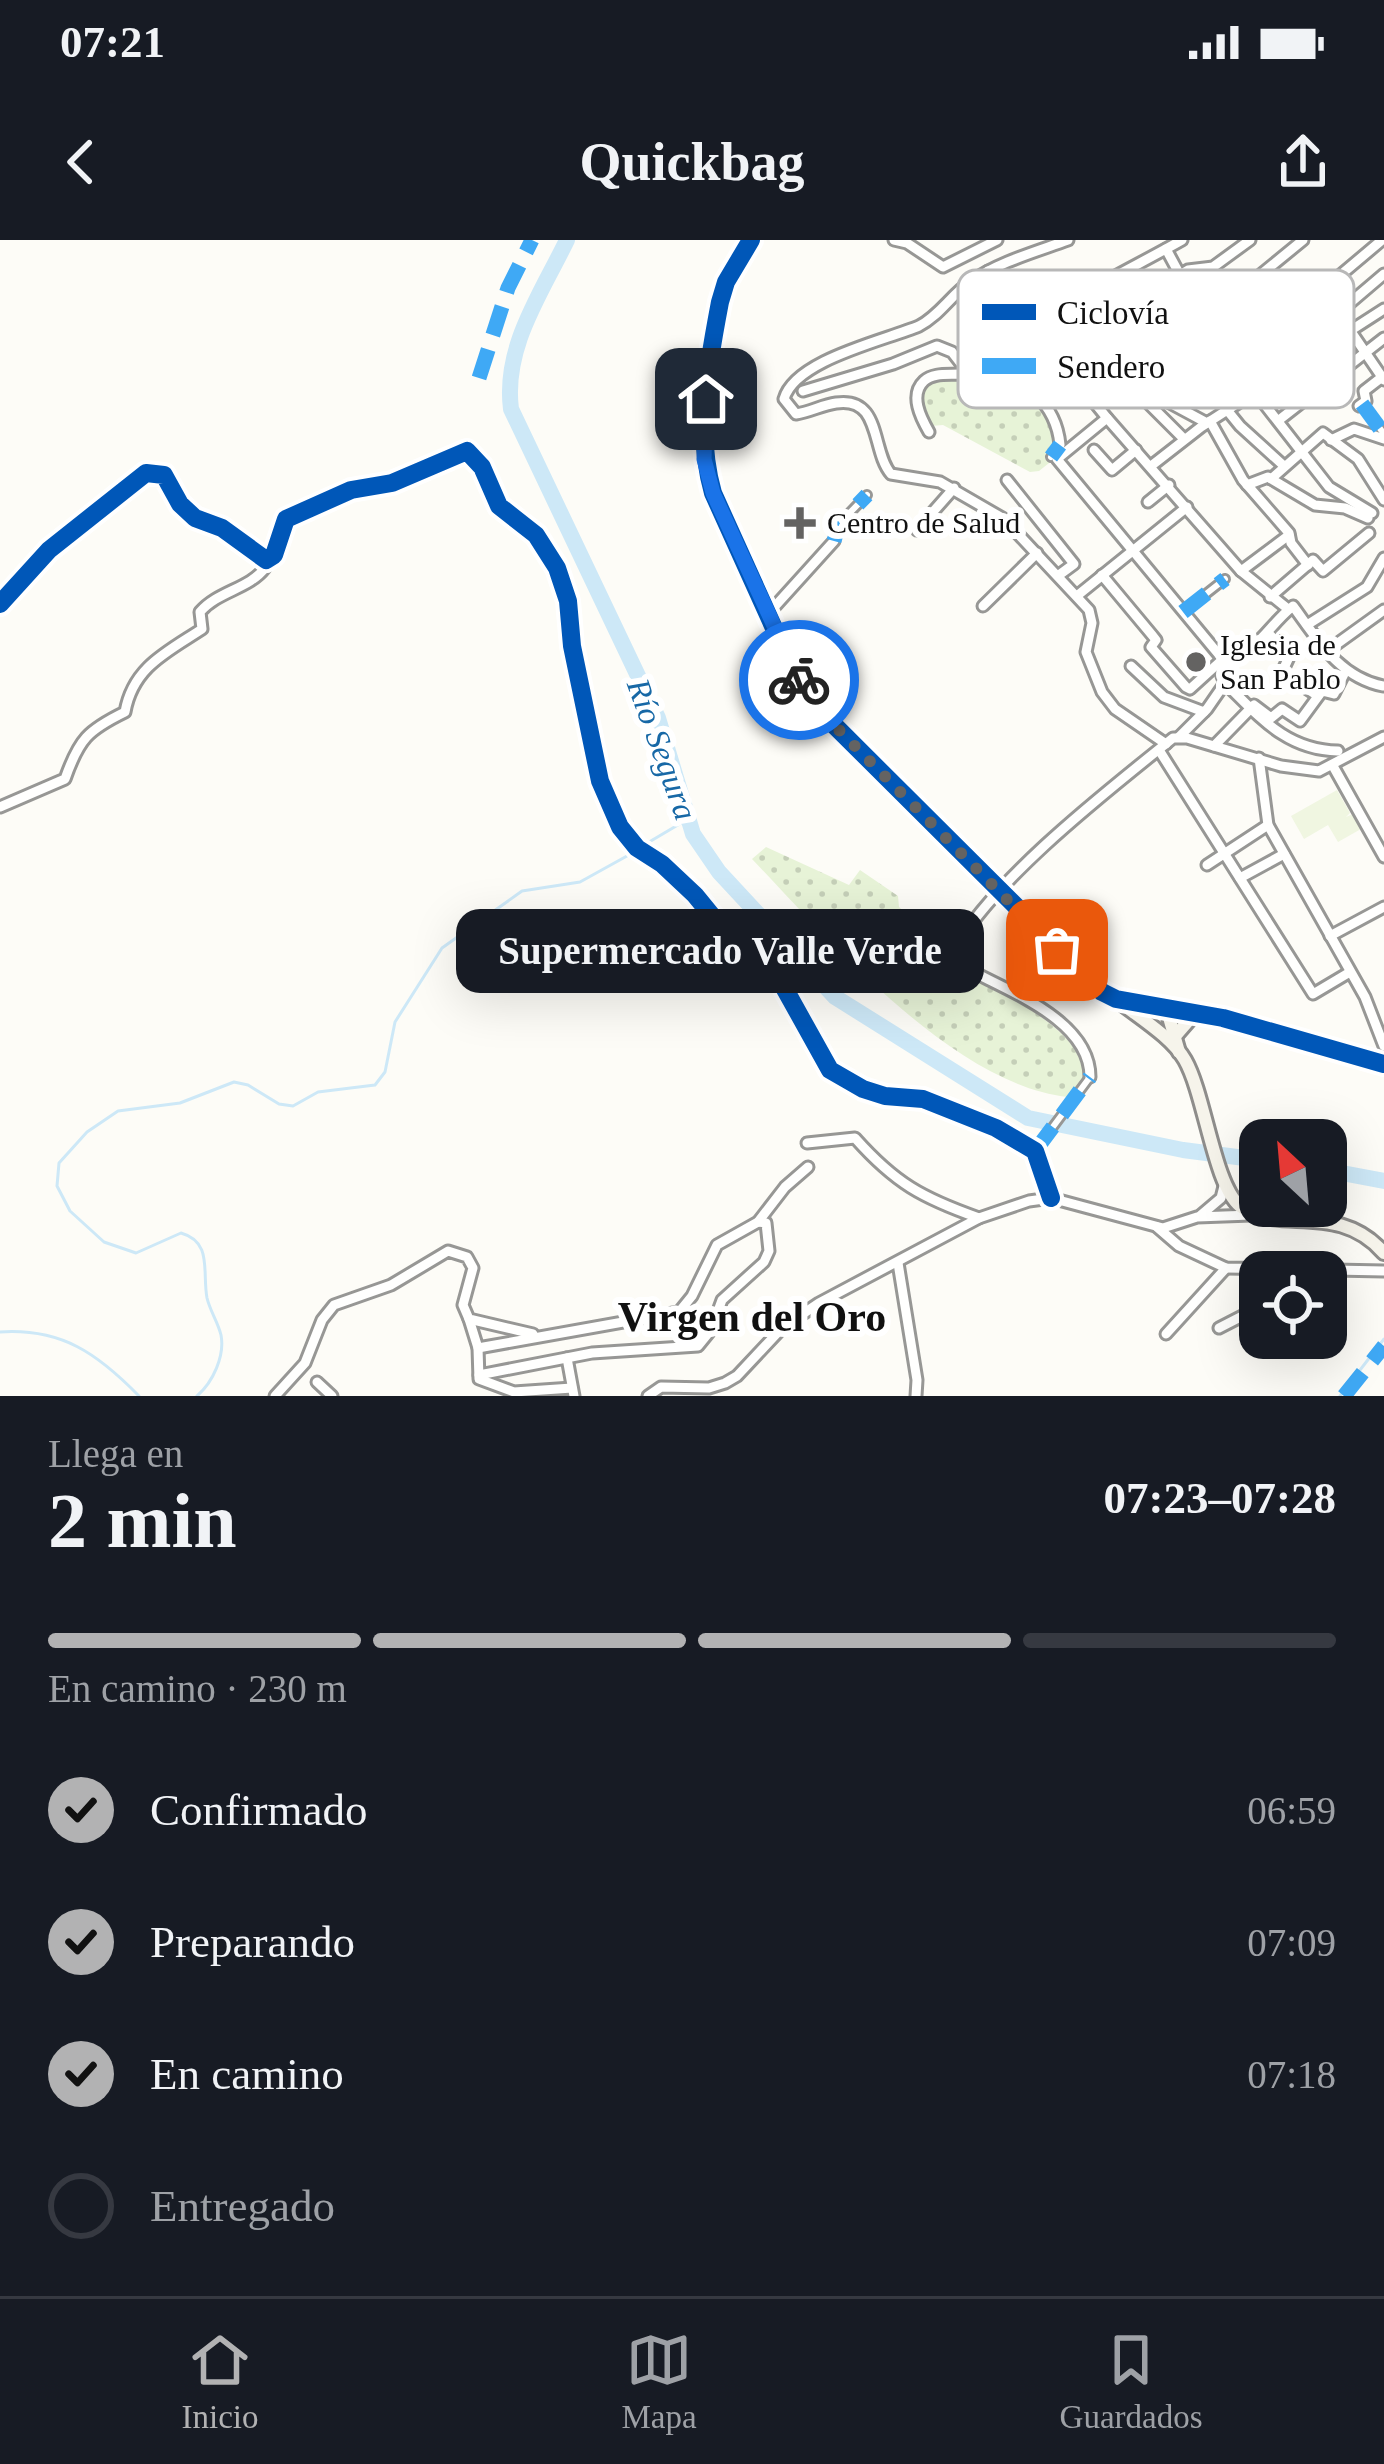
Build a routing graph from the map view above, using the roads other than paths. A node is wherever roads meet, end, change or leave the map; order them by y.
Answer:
1 (751, 240) edge
2 (894, 240) edge
3 (997, 240) edge
4 (1068, 240) edge
5 (1182, 240) edge
6 (1250, 240) edge
7 (1303, 240) edge
8 (1382, 240) edge
9 (1162, 246) edge
10 (991, 270) edge
11 (1123, 270) edge
12 (1201, 270) edge
13 (1266, 270) edge
14 (1349, 270) edge
15 (1384, 274) edge
16 (958, 292) edge
17 (1354, 300) edge
18 (1384, 309) edge
19 (1354, 329) edge
20 (1384, 338) edge
21 (1354, 339) edge
22 (1364, 354) junction
23 (958, 359) edge
24 (1354, 362) edge
25 (958, 374) edge
26 (1383, 378) edge
27 (803, 391) dead end
28 (1361, 405) joint
29 (1045, 408) edge
30 (1099, 408) edge
31 (1153, 408) edge
32 (1182, 408) edge
33 (1231, 408) edge
34 (1269, 408) edge
35 (1294, 408) edge
36 (1228, 410) junction
37 (1107, 418) junction
38 (1279, 420) junction
39 (1208, 422) junction
40 (929, 432) dead end
41 (1384, 436) edge
42 (1327, 437) junction
43 (1184, 439) junction
44 (1060, 445) joint
45 (1094, 449) dead end
46 (1302, 449) junction
47 (1136, 450) junction
48 (1054, 458) junction
49 (1151, 466) junction
50 (1285, 466) junction
51 (1271, 479) junction
52 (1007, 480) dead end
53 (1169, 485) junction
54 (1247, 485) junction
55 (954, 488) junction
56 (867, 495) dead end
57 (1148, 502) dead end
58 (1384, 502) edge
59 (1187, 507) junction
60 (1370, 516) junction
61 (917, 530) dead end
62 (1369, 533) junction
63 (1289, 535) junction
64 (835, 541) joint
65 (1133, 550) junction
66 (1037, 553) junction
67 (1384, 556) edge
68 (258, 557) junction
69 (1308, 565) junction
70 (1241, 571) junction
71 (1059, 575) junction
72 (1102, 575) junction
73 (1225, 579) dead end
74 (1078, 595) junction
75 (1270, 597) junction
76 (0, 604) edge
77 (983, 606) dead end
78 (1291, 608) junction
79 (1384, 610) edge
80 (1183, 612) junction
81 (768, 614) junction
82 (1307, 625) junction
83 (1269, 634) junction
84 (1327, 651) junction
85 (1224, 661) junction
86 (1131, 666) dead end
87 (1346, 670) junction
88 (1384, 675) edge
89 (1225, 682) junction
90 (1378, 685) edge
91 (1318, 696) junction
92 (1250, 706) junction
93 (1204, 712) junction
94 (1179, 737) junction
95 (1384, 737) edge
96 (1214, 746) junction
97 (1162, 747) junction
98 (1338, 751) dead end
99 (1259, 758) junction
100 (1334, 766) junction
101 (0, 806) edge
102 (1268, 825) junction
103 (1225, 854) junction
104 (1284, 854) junction
105 (1384, 856) edge
106 (1207, 865) dead end
107 (1240, 878) junction
108 (999, 893) junction
109 (1384, 907) edge
110 (1330, 936) junction
111 (1351, 972) junction
112 (1116, 999) junction
113 (1166, 1007) junction
114 (1196, 1012) junction
115 (1171, 1037) junction
116 (1384, 1046) edge
117 (1384, 1064) edge
118 (1090, 1077) joint
119 (807, 1143) dead end
120 (1038, 1147) junction
121 (808, 1167) dead end
122 (1225, 1182) junction
123 (1051, 1198) junction
124 (1239, 1204) edge
125 (1239, 1216) edge
126 (979, 1217) junction
127 (1197, 1217) junction
128 (758, 1222) junction
129 (1157, 1227) junction
130 (1344, 1227) edge
131 (1384, 1253) edge
132 (898, 1263) junction
133 (1226, 1268) junction
134 (1239, 1269) edge
135 (1347, 1271) edge
136 (1384, 1271) edge
137 (469, 1318) junction
138 (1239, 1318) edge
139 (1220, 1328) dead end
140 (1166, 1334) dead end
141 (538, 1335) junction
142 (478, 1348) junction
143 (567, 1358) junction
144 (479, 1377) junction
145 (316, 1382) dead end
146 (573, 1392) edge
147 (275, 1396) edge
148 (332, 1396) edge
149 (648, 1396) edge
150 (916, 1396) edge

1 - 81 street
2 - 3 street
4 - 10 street
5 - 9 street
6 - 12 street
7 - 13 street
8 - 14 street
9 - 11 street
15 - 17 street
16 - 55 street
18 - 19 street
20 - 22 street
21 - 22 street
22 - 24 street
22 - 26 street
23 - 27 street
25 - 40 street
26 - 28 street
28 - 41 street
29 - 44 street
30 - 37 street
31 - 43 street
32 - 39 street
33 - 36 street
34 - 38 street
35 - 38 street
36 - 39 street
36 - 50 street
37 - 47 street
37 - 48 street
38 - 46 street
39 - 43 street
39 - 54 street
41 - 42 street
42 - 46 street
42 - 58 street
43 - 49 street
44 - 48 street
45 - 47 street
46 - 50 street
46 - 60 street
47 - 49 street
48 - 65 street
49 - 53 street
50 - 51 street
51 - 54 street
51 - 60 street
52 - 71 street
53 - 57 street
53 - 59 street
54 - 63 street
55 - 61 street
55 - 66 street
56 - 64 street
58 - 60 street
59 - 65 street
59 - 70 street
60 - 62 street
62 - 67 street
62 - 69 street
63 - 69 street
63 - 70 street
64 - 81 street
65 - 72 street
65 - 80 street
66 - 71 street
66 - 77 street
67 - 82 street
68 - 76 street
68 - 101 street
68 - 120 street
69 - 75 street
70 - 75 street
71 - 74 street
72 - 74 street
72 - 85 street
73 - 80 street
74 - 97 street
75 - 78 street
78 - 82 street
78 - 83 street
79 - 84 street
80 - 85 street
81 - 108 street
82 - 84 street
83 - 85 street
83 - 91 street
84 - 87 street
85 - 89 street
86 - 93 street
87 - 90 street
87 - 91 street
88 - 90 street
89 - 92 street
89 - 93 street
91 - 92 street
92 - 96 street
92 - 98 street
93 - 94 street
94 - 96 street
94 - 97 street
95 - 100 street
96 - 99 street
97 - 103 street
97 - 108 street
99 - 100 street
99 - 102 street
100 - 105 street
102 - 103 street
102 - 104 street
103 - 106 street
103 - 107 street
104 - 107 street
104 - 110 street
107 - 111 street
108 - 112 street
108 - 118 street
109 - 110 street
110 - 111 street
111 - 116 street
112 - 113 street
112 - 115 main road
113 - 114 street
113 - 115 main road
114 - 115 main road
114 - 117 street
115 - 122 main road
118 - 120 street
119 - 126 street
120 - 123 street
121 - 128 street
122 - 124 main road
122 - 127 street
123 - 126 street
123 - 129 street
125 - 127 street
126 - 132 street
127 - 129 street
128 - 141 street
128 - 143 street
129 - 133 street
130 - 131 main road
132 - 149 street
132 - 150 street
133 - 134 street
133 - 140 street
135 - 136 street
137 - 141 street
137 - 142 street
137 - 147 street
138 - 139 street
141 - 142 street
142 - 144 street
143 - 144 street
143 - 146 street
144 - 146 street
145 - 148 street

